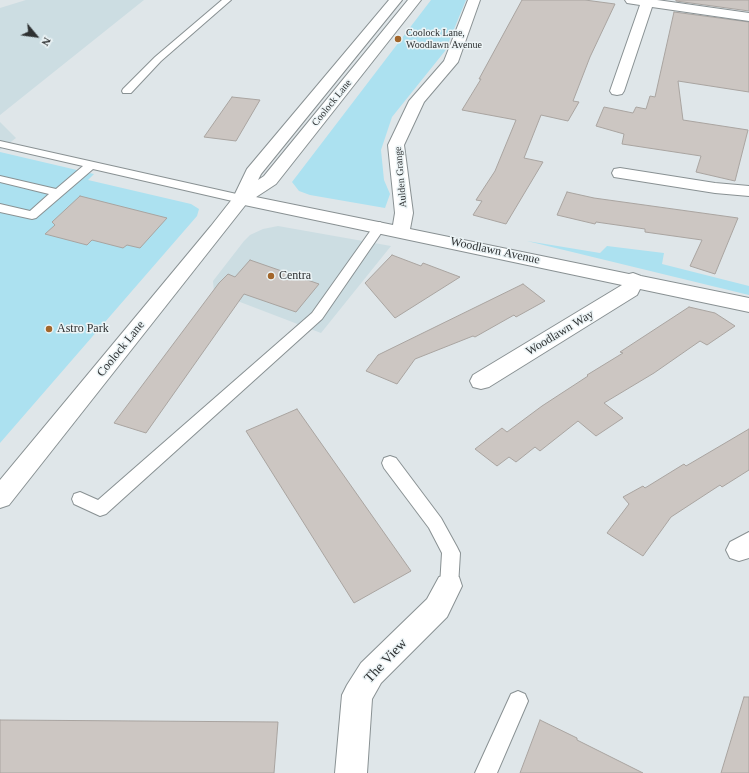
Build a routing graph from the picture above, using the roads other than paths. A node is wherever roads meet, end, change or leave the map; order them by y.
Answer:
1 (226, 0) edge
2 (396, 0) edge
3 (415, 0) edge
4 (474, 0) edge
5 (631, 0) edge
6 (647, 2) junction
7 (749, 16) edge
8 (127, 91) dead end
9 (617, 91) dead end
10 (0, 144) edge
11 (90, 165) junction
12 (620, 173) dead end
13 (0, 179) edge
14 (749, 191) edge
15 (58, 193) junction
16 (241, 199) junction
17 (0, 208) edge
18 (380, 226) junction
19 (401, 231) junction
20 (633, 280) junction
21 (749, 305) edge
22 (481, 381) dead end
23 (390, 462) dead end
24 (0, 498) edge
25 (80, 499) dead end
26 (449, 586) joint
27 (518, 701) dead end
28 (351, 773) edge
29 (486, 773) edge

1 - 8 lane
2 - 16 street, Coolock Lane
3 - 16 street, Coolock Lane
4 - 19 street, Aulden Grange
5 - 6 street
6 - 7 street
6 - 9 street
10 - 11 lane
11 - 15 lane
11 - 16 lane
12 - 14 street
13 - 15 lane
15 - 17 lane
16 - 18 street, Woodlawn Avenue
16 - 24 street, Coolock Lane
18 - 19 street, Woodlawn Avenue
18 - 25 lane
19 - 20 street, Woodlawn Avenue
20 - 21 street, Woodlawn Avenue
20 - 22 street, Woodlawn Way
23 - 26 lane
26 - 28 street, The View
27 - 29 lane

